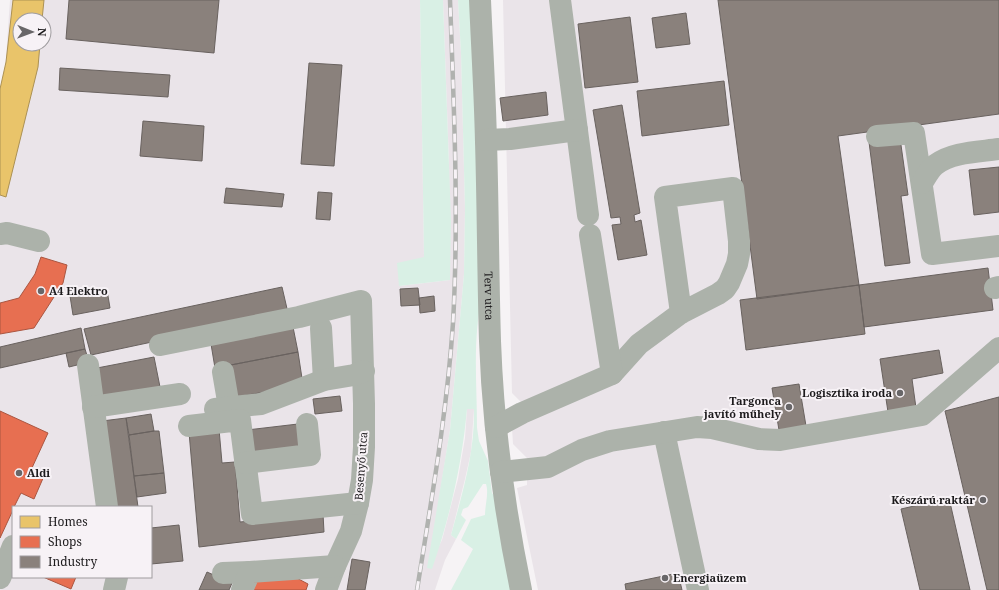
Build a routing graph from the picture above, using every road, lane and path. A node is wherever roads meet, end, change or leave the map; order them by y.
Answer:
1 (480, 0) edge
2 (560, 0) edge
3 (577, 130) junction
4 (877, 136) dead end
5 (486, 140) junction
6 (999, 149) edge
7 (922, 183) junction
8 (0, 234) edge
9 (39, 241) dead end
10 (999, 246) edge
11 (681, 313) junction
12 (321, 328) dead end
13 (160, 345) dead end
14 (999, 348) edge
15 (88, 365) dead end
16 (363, 365) junction
17 (223, 372) dead end
18 (612, 374) junction
19 (324, 380) junction
20 (180, 394) dead end
21 (93, 407) junction
22 (229, 407) junction
23 (307, 424) dead end
24 (496, 427) junction
25 (664, 432) junction
26 (245, 463) junction
27 (501, 472) junction
28 (358, 503) junction
29 (107, 506) edge
30 (12, 548) edge
31 (335, 566) junction
32 (223, 573) dead end
33 (0, 578) edge
34 (117, 578) edge
35 (246, 581) edge
36 (114, 590) edge
37 (326, 590) edge
38 (521, 590) edge
39 (698, 590) edge

1 - 5 street, Terv utca
2 - 3 street
3 - 5 street
3 - 18 street
4 - 7 street
5 - 24 street, Terv utca
6 - 7 street
7 - 10 street
8 - 9 street
11 - 11 street
11 - 18 street
12 - 19 street
13 - 16 street, Besenyő utca
14 - 25 street
15 - 21 street
16 - 19 street
16 - 28 street, Besenyő utca
17 - 22 street
18 - 24 street
19 - 22 street
20 - 21 street
21 - 29 street
22 - 26 street
23 - 26 street
24 - 27 street, Terv utca
25 - 27 street
25 - 39 street
26 - 28 street
27 - 38 street, Terv utca
28 - 31 street, Besenyő utca
30 - 33 street
31 - 35 street
31 - 37 street, Besenyő utca
32 - 35 street
34 - 36 street

